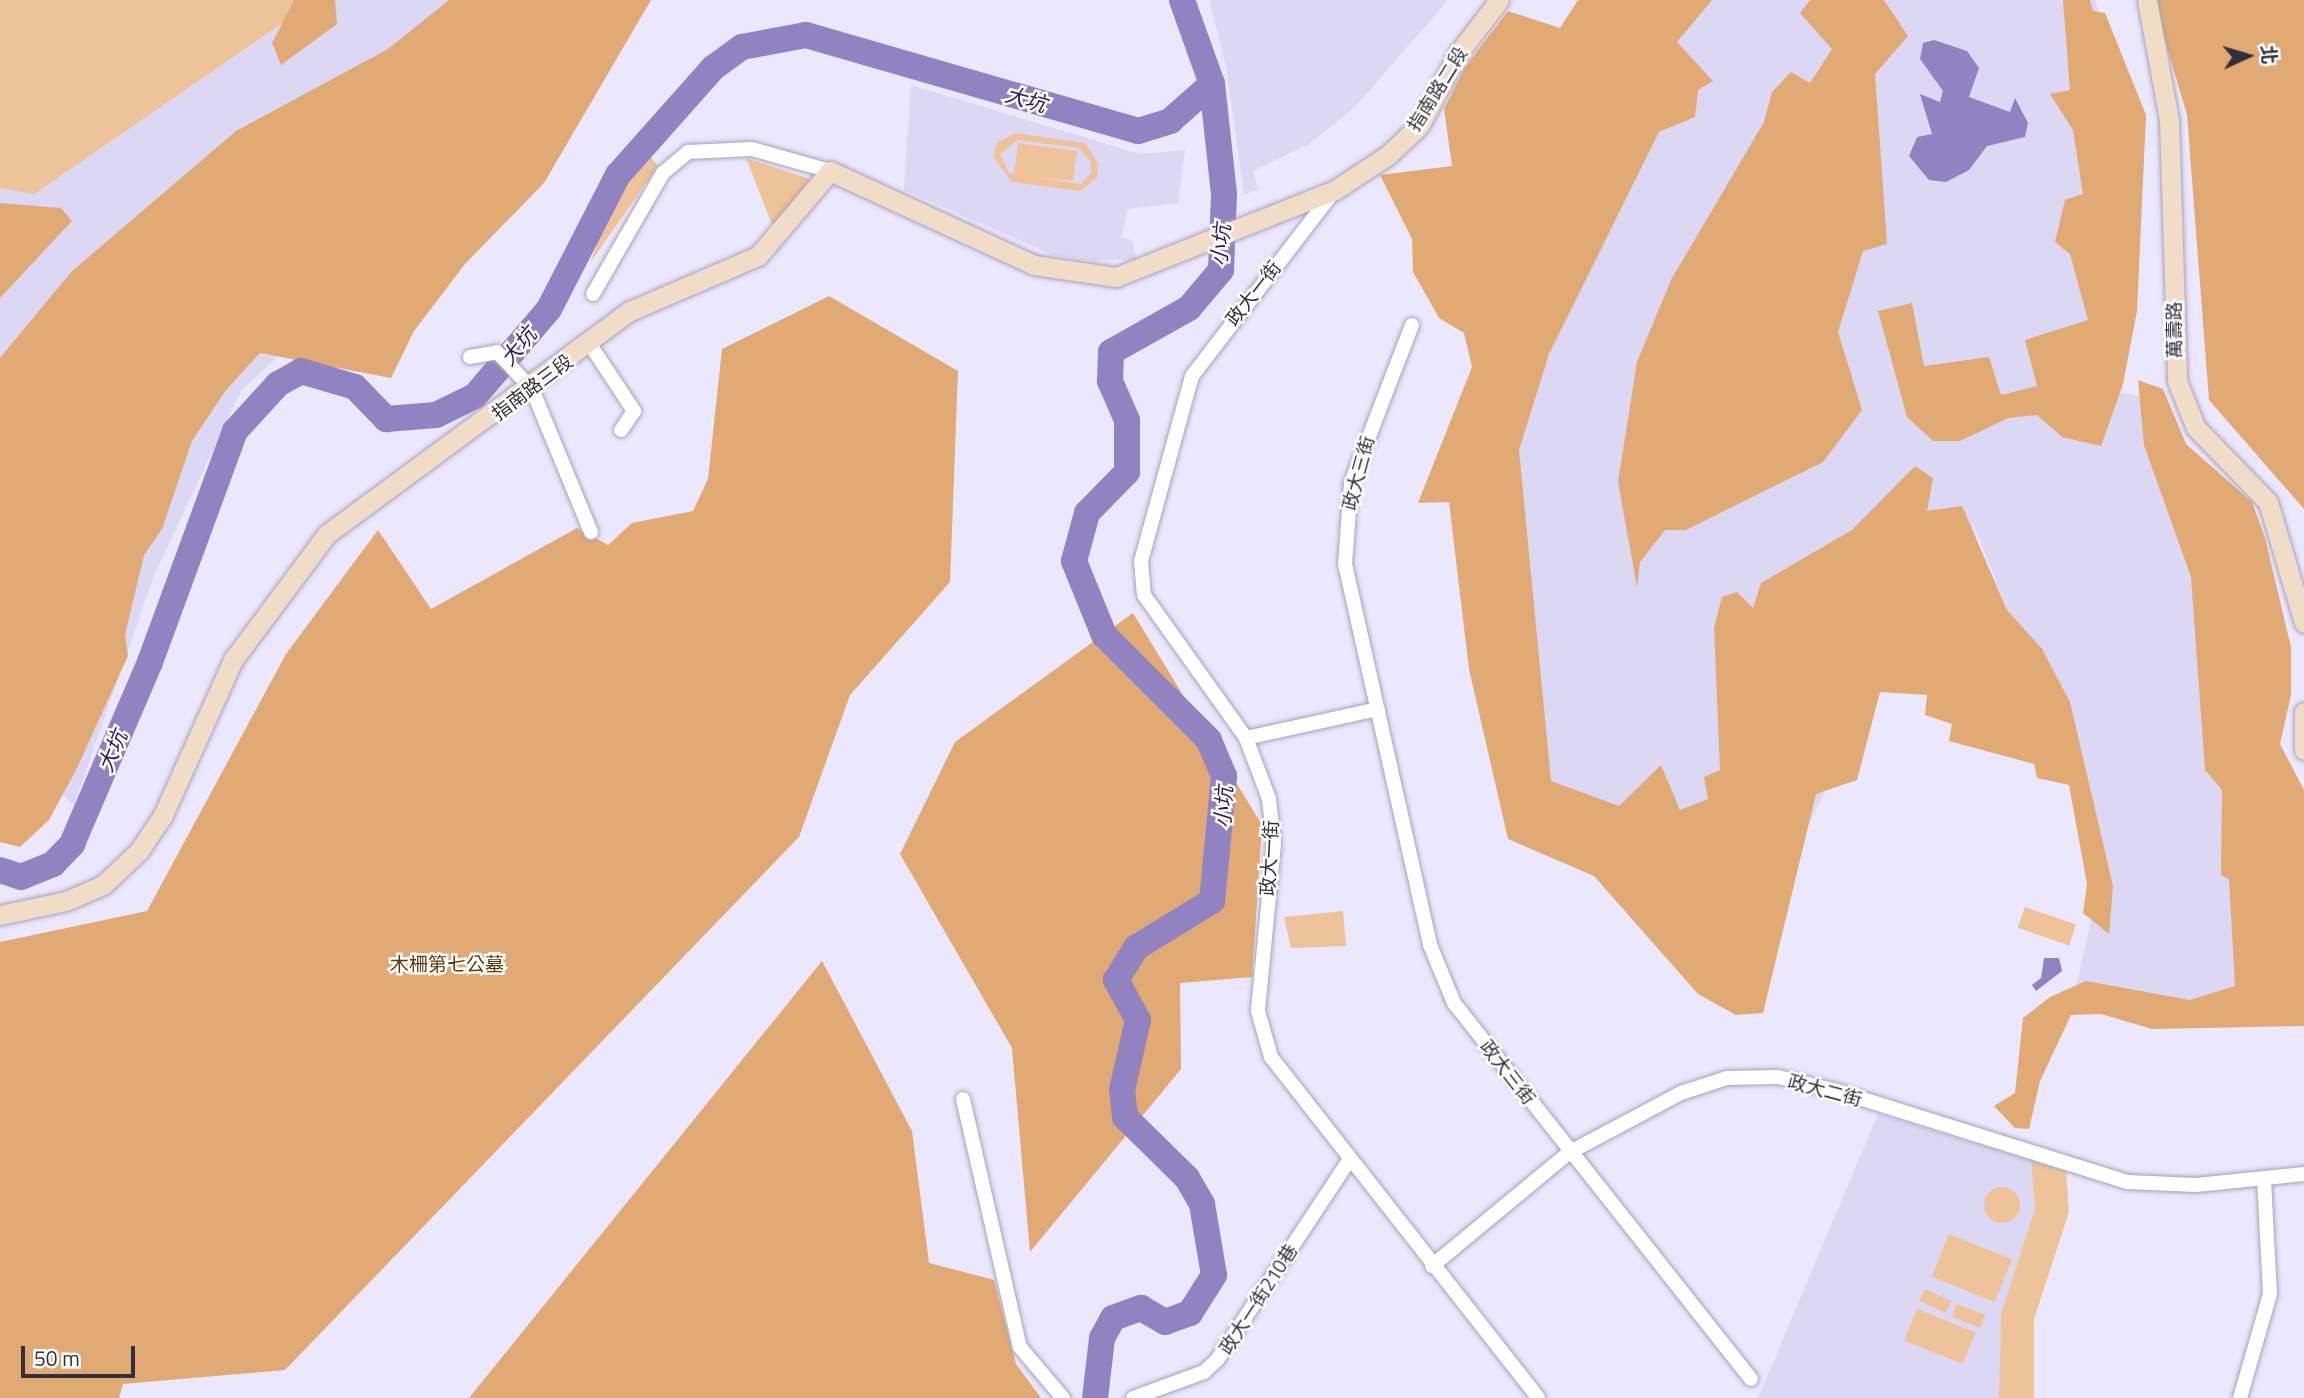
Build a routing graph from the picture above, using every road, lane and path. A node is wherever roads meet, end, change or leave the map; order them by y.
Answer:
1 (1499, 0) edge
2 (2147, 0) edge
3 (830, 171) junction
4 (1335, 190) junction
5 (593, 294) dead end
6 (1412, 325) dead end
7 (589, 343) junction
8 (470, 357) dead end
9 (525, 385) junction
10 (621, 430) dead end
11 (591, 532) dead end
12 (2304, 623) edge
13 (1378, 709) junction
14 (2304, 712) edge
15 (1246, 738) junction
16 (2304, 750) edge
17 (0, 915) edge
18 (963, 1099) dead end
19 (1570, 1152) junction
20 (1350, 1159) junction
21 (2304, 1174) edge
22 (2264, 1178) junction
23 (1433, 1266) junction
24 (1751, 1379) dead end
25 (1063, 1398) edge
26 (1133, 1398) edge
27 (1538, 1398) edge
28 (2241, 1398) edge

1 - 4 street, 指南路二段
2 - 12 street, 萬壽路
3 - 4 street, 指南路二段
3 - 5 street
3 - 7 street, 指南路三段
4 - 15 street, 政大一街
6 - 13 street, 政大三街
7 - 9 street, 指南路三段
7 - 10 street
8 - 9 street
9 - 11 street
9 - 17 street, 指南路三段
13 - 15 street
13 - 19 street, 政大三街
14 - 16 street
15 - 20 street, 政大一街
18 - 25 street
19 - 22 street, 政大二街
19 - 23 street, 政大二街
19 - 24 street, 政大三街
20 - 23 street, 政大一街
20 - 26 street, 政大一街210巷
21 - 22 street, 政大二街
22 - 28 street
23 - 27 street, 政大一街

